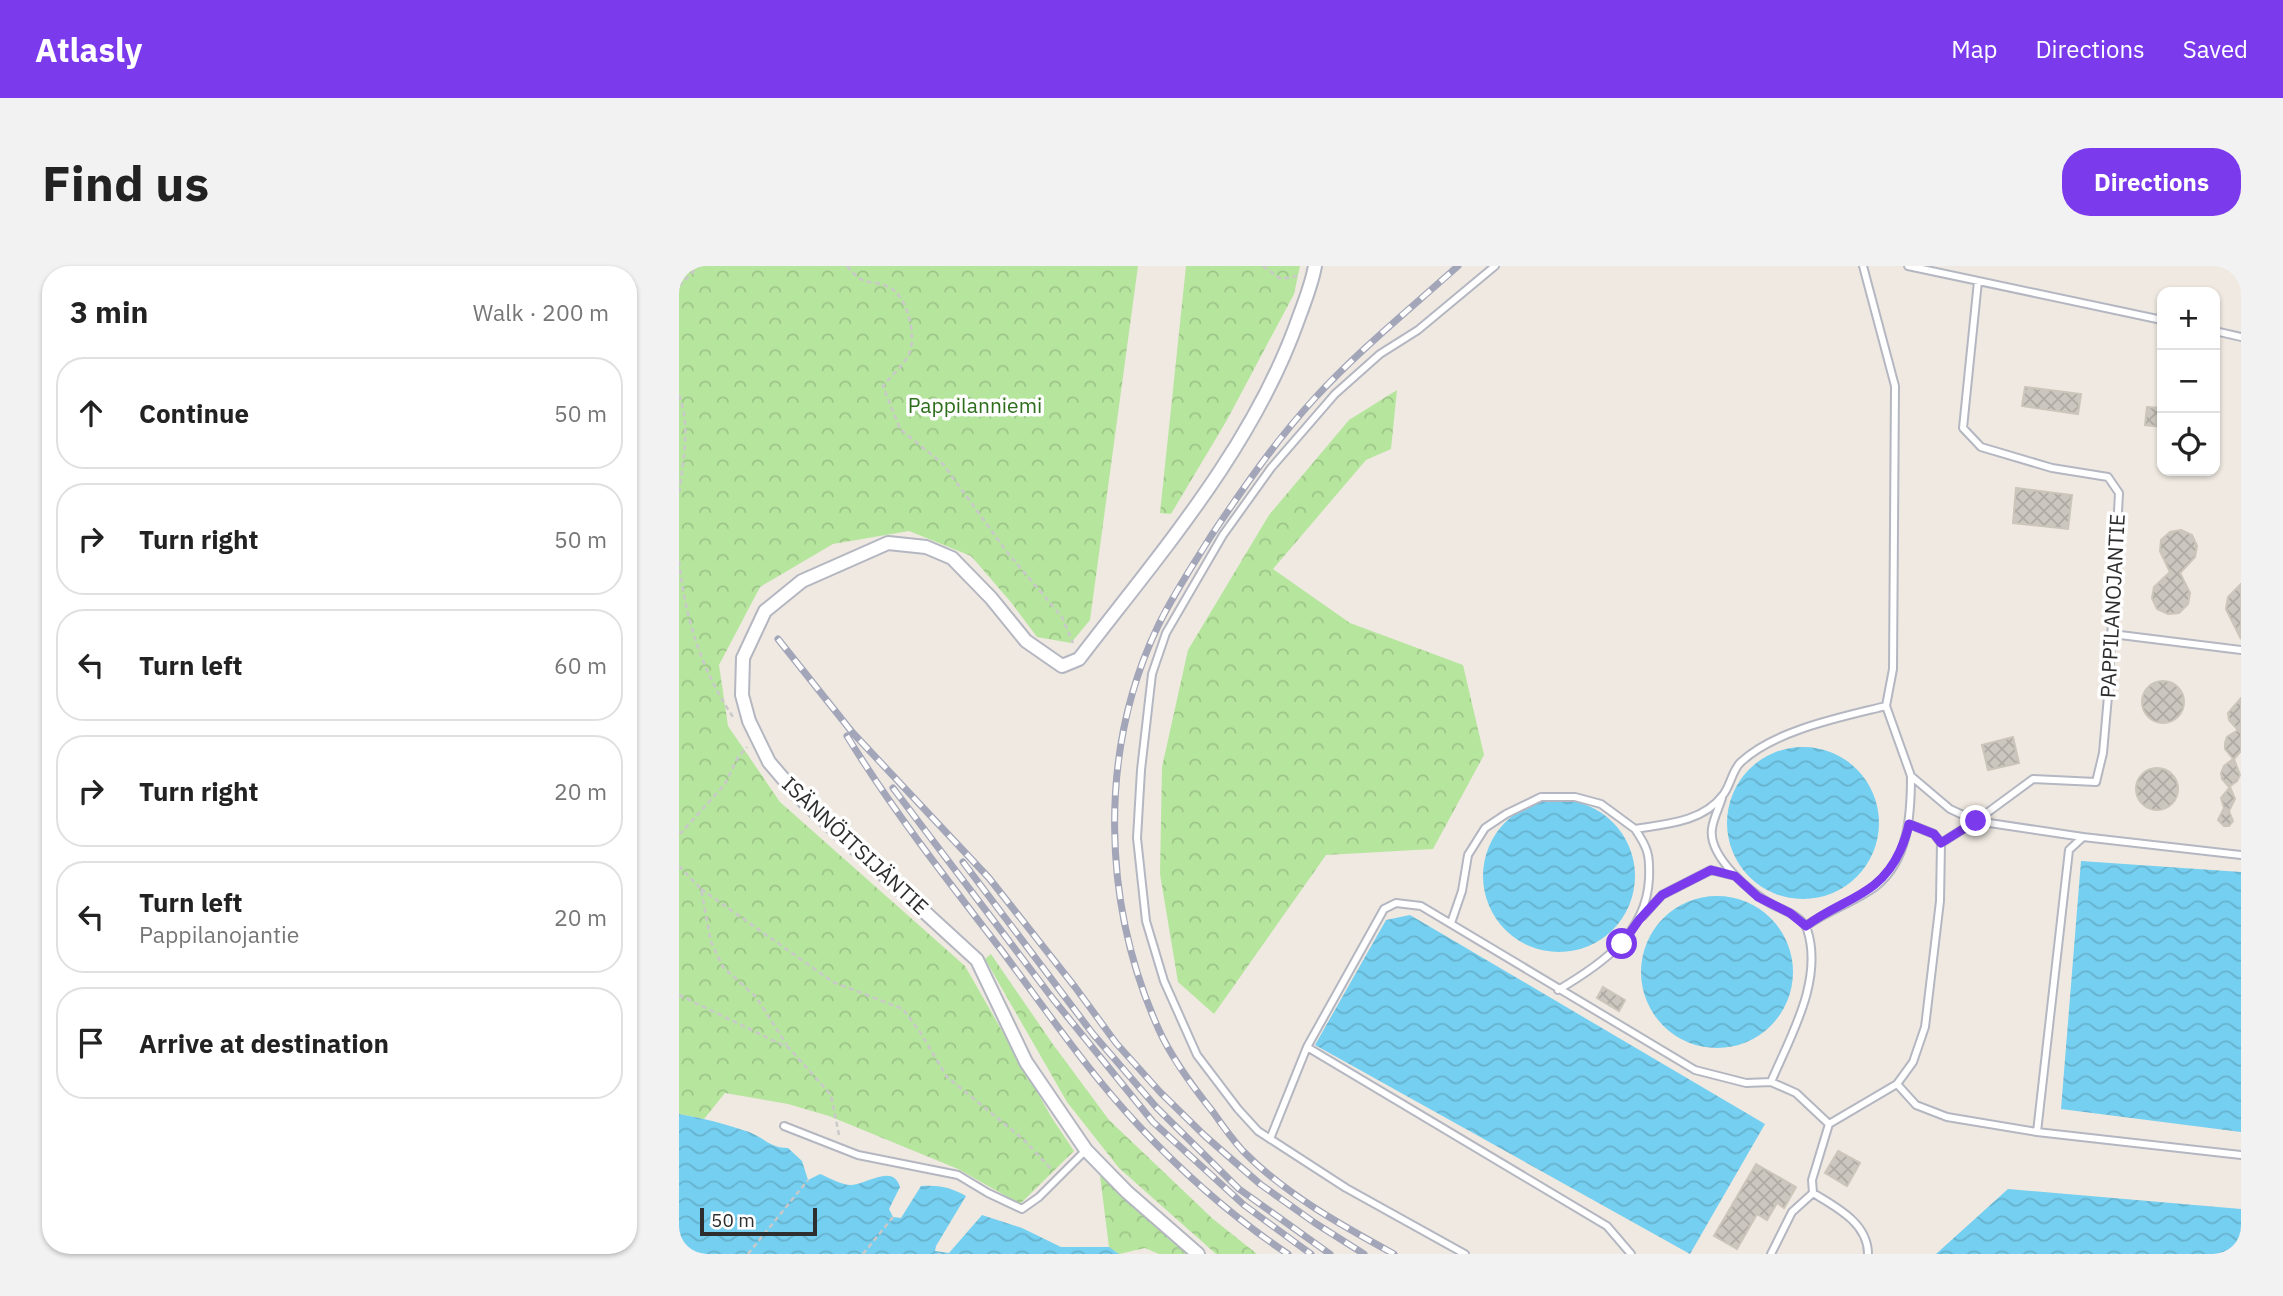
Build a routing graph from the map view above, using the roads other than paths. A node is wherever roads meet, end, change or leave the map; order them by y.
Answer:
1 (1495, 266) edge
2 (1864, 266) edge
3 (1908, 266) edge
4 (1314, 270) edge
5 (1978, 281) junction
6 (2157, 319) edge
7 (2220, 332) edge
8 (2241, 337) edge
9 (2112, 634) junction
10 (2241, 650) edge
11 (1886, 706) junction
12 (1911, 776) junction
13 (1723, 795) junction
14 (1976, 821) junction
15 (1909, 824) junction
16 (1635, 829) junction
17 (2083, 837) junction
18 (1941, 843) junction
19 (2241, 855) edge
20 (1735, 876) junction
21 (1639, 920) junction
22 (1451, 923) junction
23 (1806, 926) junction
24 (1558, 990) junction
25 (1307, 1047) junction
26 (1771, 1082) junction
27 (1896, 1084) junction
28 (1829, 1124) junction
29 (784, 1126) dead end
30 (2037, 1132) junction
31 (1270, 1139) junction
32 (1086, 1150) junction
33 (2241, 1155) edge
34 (1814, 1193) junction
35 (1198, 1254) edge
36 (1465, 1254) edge
37 (1631, 1254) edge
38 (1771, 1254) edge
39 (1868, 1254) edge

1 - 31 lane
2 - 11 lane
3 - 5 lane
4 - 32 street, ISÄNNÖITSIJÄNTIE
5 - 6 lane
5 - 9 lane, PAPPILANOJANTIE
7 - 8 lane
9 - 10 lane
9 - 14 lane, PAPPILANOJANTIE
11 - 12 lane
11 - 13 lane
12 - 14 lane
12 - 15 lane
13 - 16 lane
13 - 20 lane
14 - 17 lane
14 - 18 lane, PAPPILANOJANTIE
15 - 18 lane
15 - 23 lane
16 - 21 lane
16 - 22 lane
17 - 19 lane
17 - 30 lane
18 - 27 lane
20 - 21 lane
20 - 23 lane
21 - 24 lane
22 - 24 lane
22 - 25 lane
23 - 26 lane
24 - 26 lane
25 - 31 lane
25 - 37 lane
26 - 28 lane
27 - 28 lane
27 - 30 lane
28 - 34 lane
29 - 32 lane
30 - 33 lane
31 - 36 lane
32 - 35 street, ISÄNNÖITSIJÄNTIE
34 - 38 lane
34 - 39 lane

